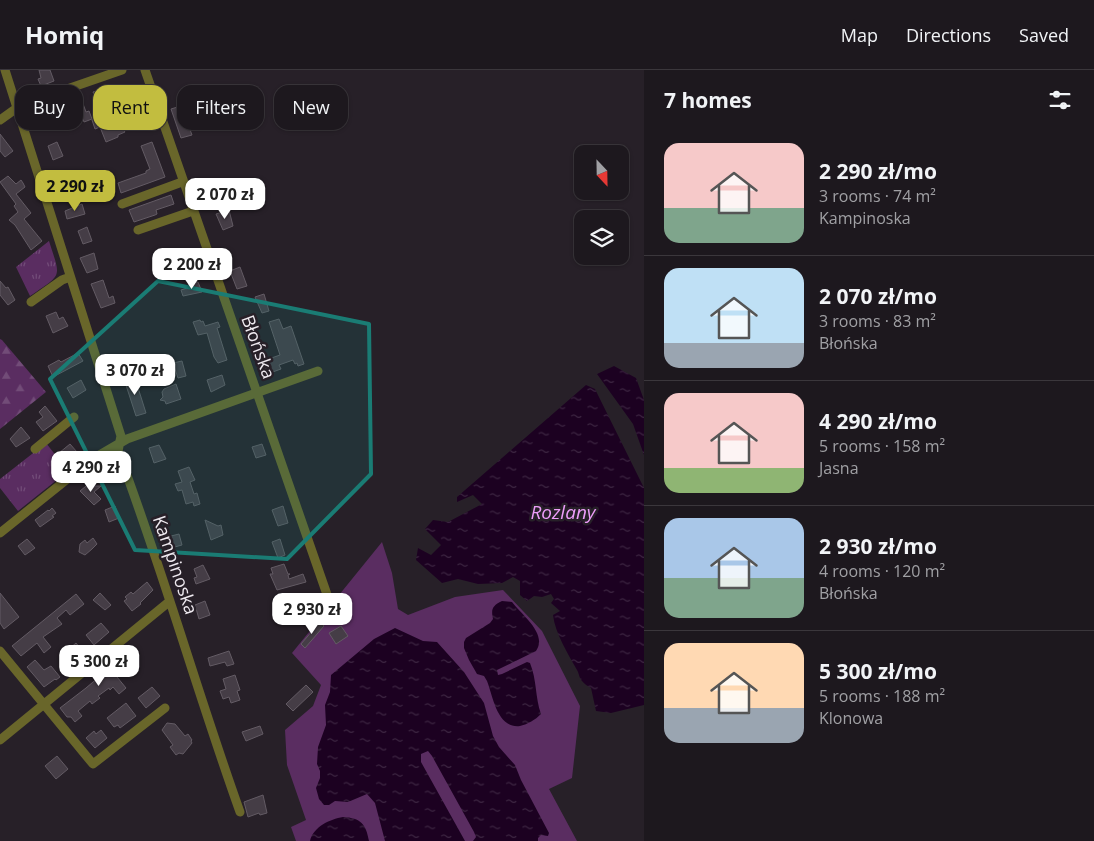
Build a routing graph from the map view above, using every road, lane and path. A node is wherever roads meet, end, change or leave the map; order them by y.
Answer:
1 (5, 70) edge
2 (122, 70) edge
3 (145, 70) edge
4 (81, 85) edge
5 (15, 102) edge
6 (15, 109) edge
7 (0, 120) edge
8 (24, 130) edge
9 (182, 182) junction
10 (122, 204) dead end
11 (193, 211) junction
12 (138, 230) dead end
13 (70, 277) junction
14 (31, 302) dead end
15 (318, 372) dead end
16 (257, 392) junction
17 (74, 417) dead end
18 (120, 442) junction
19 (35, 449) dead end
20 (0, 533) edge
21 (170, 601) junction
22 (331, 606) dead end
23 (0, 650) edge
24 (45, 705) junction
25 (165, 708) dead end
26 (0, 740) edge
27 (240, 812) dead end

1 - 5 street, Kampinoska
2 - 4 street
3 - 9 street, Błońska
6 - 7 street
8 - 13 street, Kampinoska
9 - 10 street
9 - 11 street, Błońska
11 - 12 street
11 - 16 street, Błońska
13 - 14 street
13 - 18 street, Kampinoska
15 - 16 street
16 - 18 street
16 - 22 street, Błońska
17 - 19 street
18 - 20 street
18 - 21 street, Kampinoska
21 - 24 street
21 - 27 street, Kampinoska
23 - 24 street
24 - 25 street
24 - 26 street

